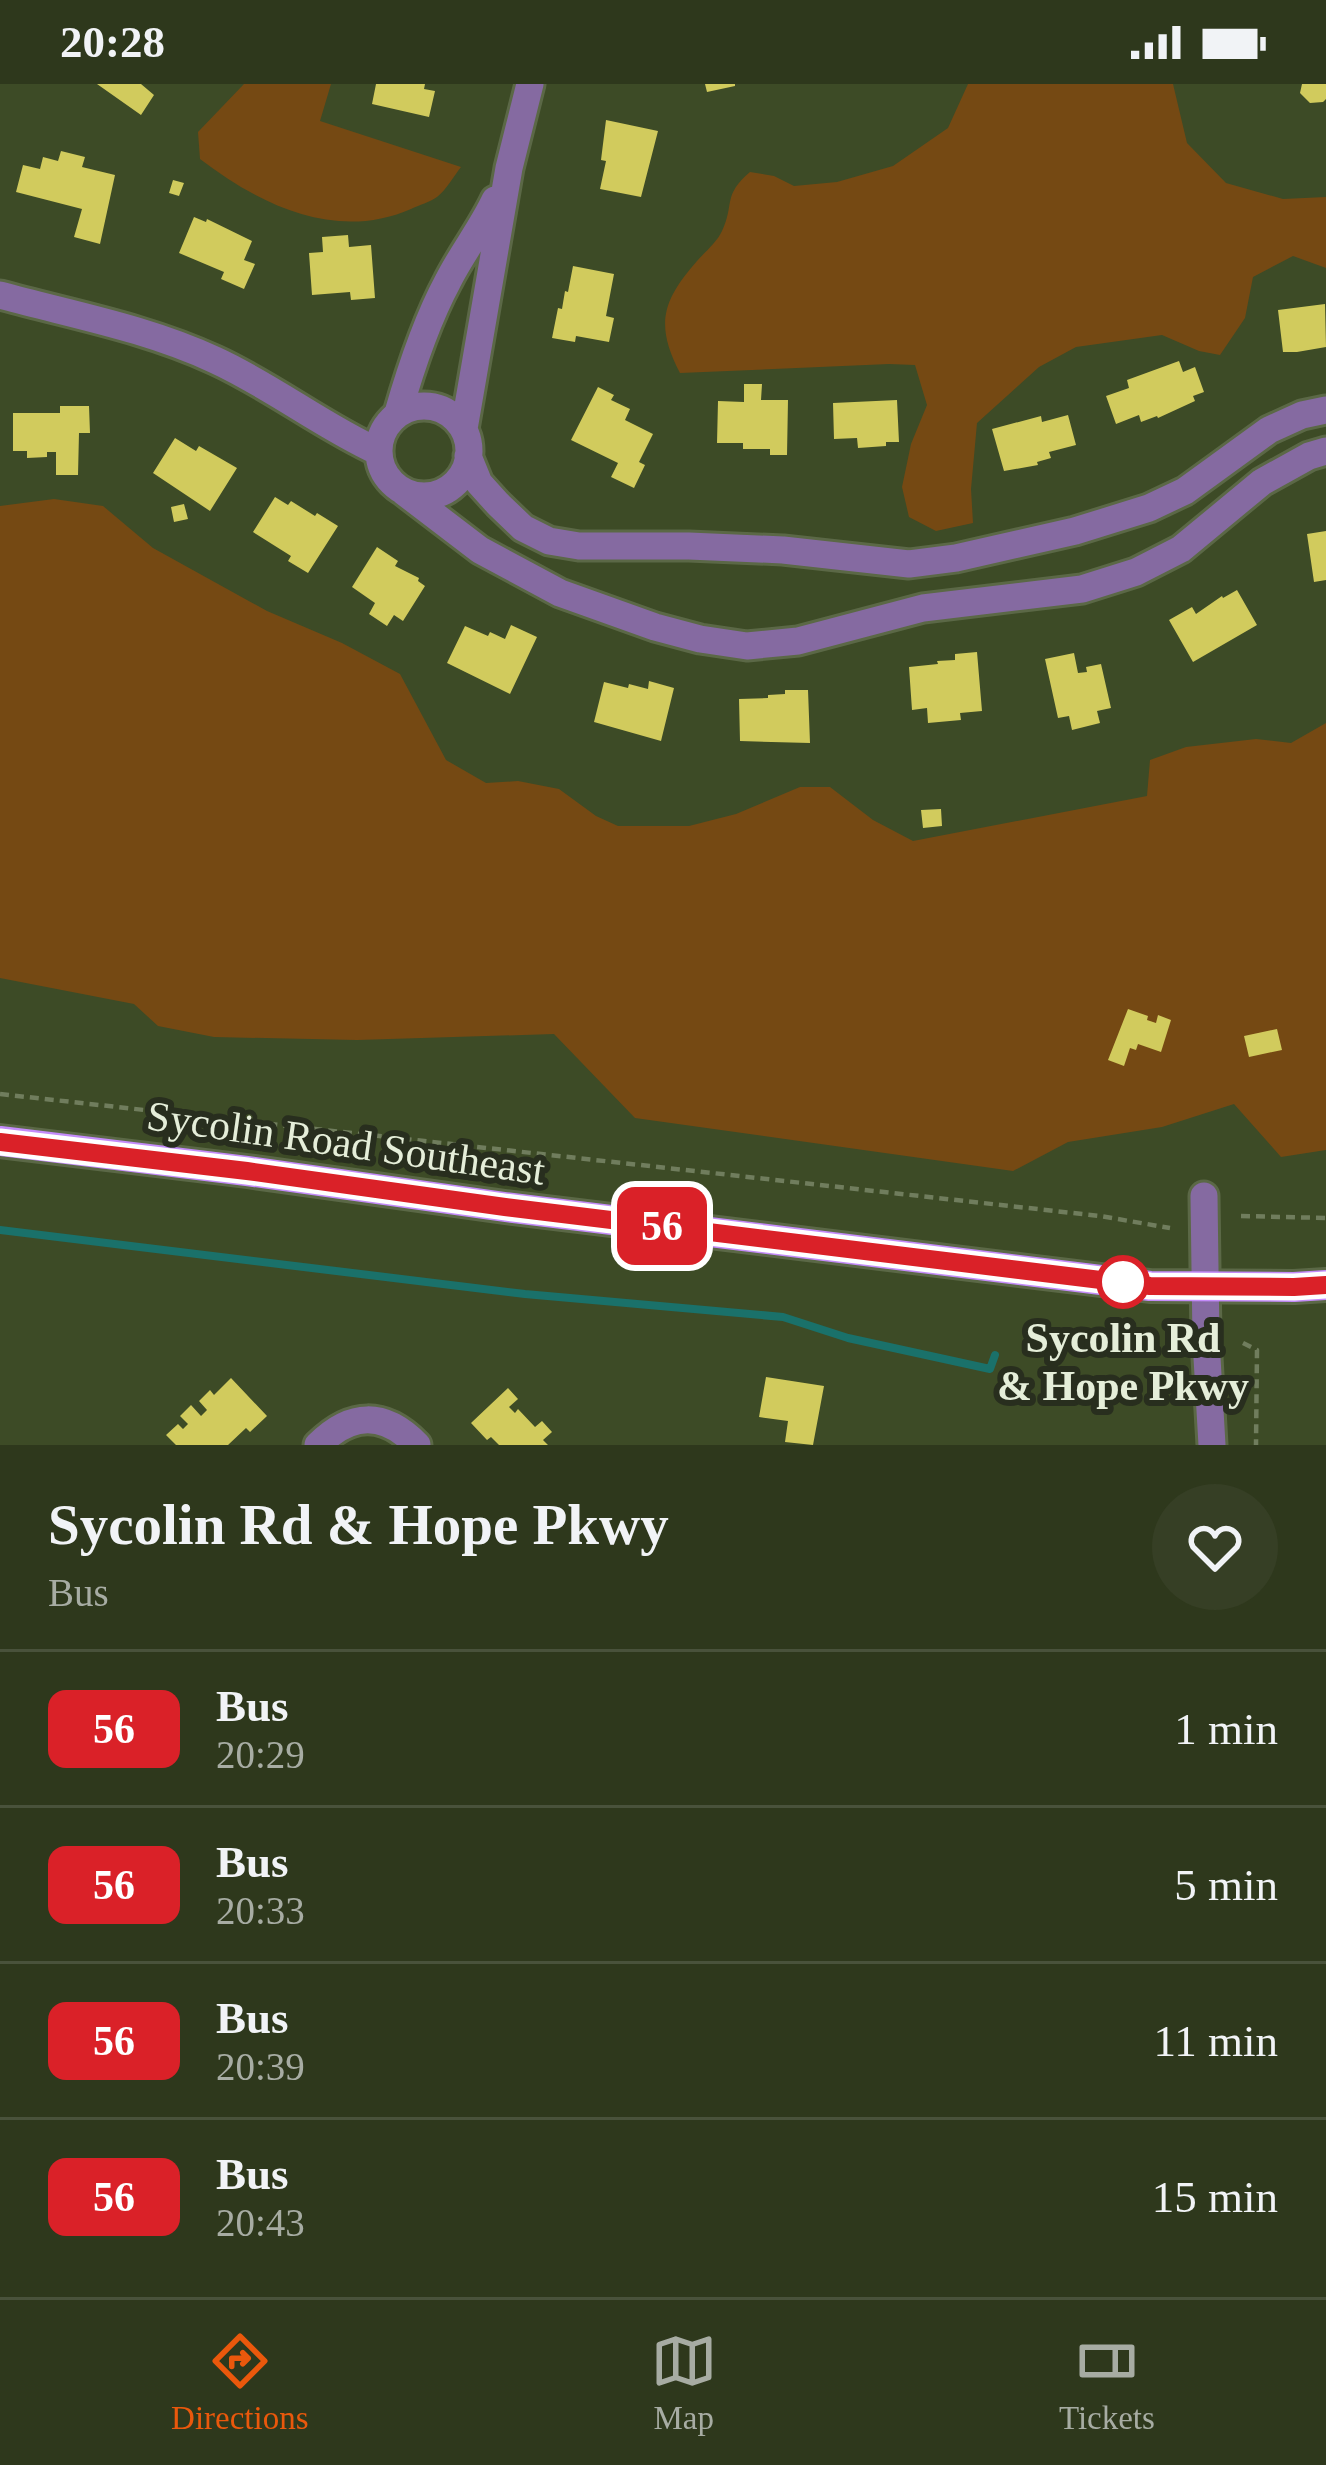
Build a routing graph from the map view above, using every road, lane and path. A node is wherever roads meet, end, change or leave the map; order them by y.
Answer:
1 (530, 84) edge
2 (509, 169) junction
3 (0, 295) edge
4 (1326, 410) edge
5 (398, 413) junction
6 (466, 443) junction
7 (379, 452) junction
8 (1326, 452) edge
9 (404, 492) junction
10 (993, 550) junction
11 (1000, 597) junction
12 (0, 1094) edge
13 (0, 1142) edge
14 (1204, 1196) dead end
15 (1241, 1216) dead end
16 (1326, 1218) edge
17 (1170, 1228) dead end
18 (1326, 1285) edge
19 (1206, 1287) junction
20 (1243, 1343) dead end
21 (318, 1445) edge
22 (418, 1445) edge
23 (1213, 1445) edge
24 (1256, 1445) edge

1 - 2 street
2 - 5 street
2 - 6 street
3 - 7 street
4 - 10 street
5 - 6 street
5 - 7 street
6 - 9 street
6 - 10 street
7 - 9 street
8 - 11 street
9 - 11 street
10 - 11 street
12 - 17 path
13 - 19 main road, Sycolin Road Southeast
14 - 19 street
15 - 16 path
18 - 19 main road, Sycolin Road Southeast
19 - 23 street
20 - 24 path
21 - 22 street

